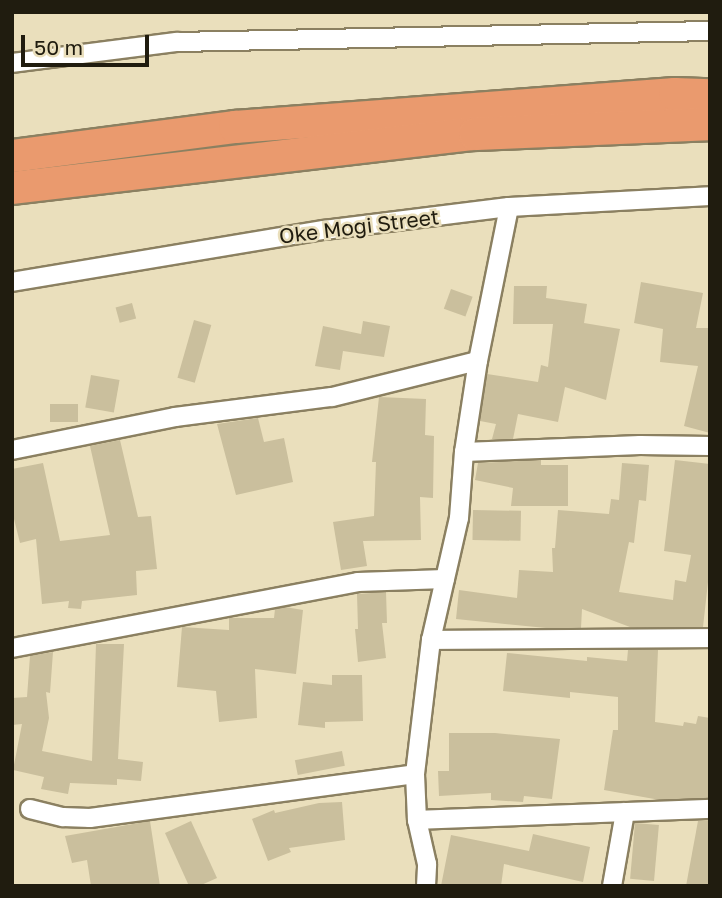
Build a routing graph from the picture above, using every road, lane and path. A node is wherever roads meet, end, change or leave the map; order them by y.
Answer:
1 (710, 31) edge
2 (12, 63) edge
3 (710, 94) edge
4 (710, 124) edge
5 (12, 156) edge
6 (12, 188) edge
7 (710, 196) edge
8 (509, 207) junction
9 (12, 282) edge
10 (478, 361) junction
11 (710, 446) edge
12 (12, 450) edge
13 (464, 452) junction
14 (445, 579) junction
15 (710, 638) edge
16 (431, 640) junction
17 (12, 648) edge
18 (415, 774) junction
19 (30, 808) dead end
20 (710, 809) edge
21 (625, 812) junction
22 (417, 820) junction
23 (426, 886) edge
24 (612, 886) edge

1 - 2 street
3 - 5 highway
4 - 6 highway
7 - 8 street, Oke Mogi Street
8 - 9 street, Oke Mogi Street
8 - 10 street
10 - 12 street
10 - 13 street
11 - 13 street
13 - 14 street
14 - 16 street
14 - 17 street
15 - 16 street
16 - 18 street
18 - 19 street
18 - 22 street
20 - 21 street
21 - 22 street
21 - 24 street
22 - 23 street

